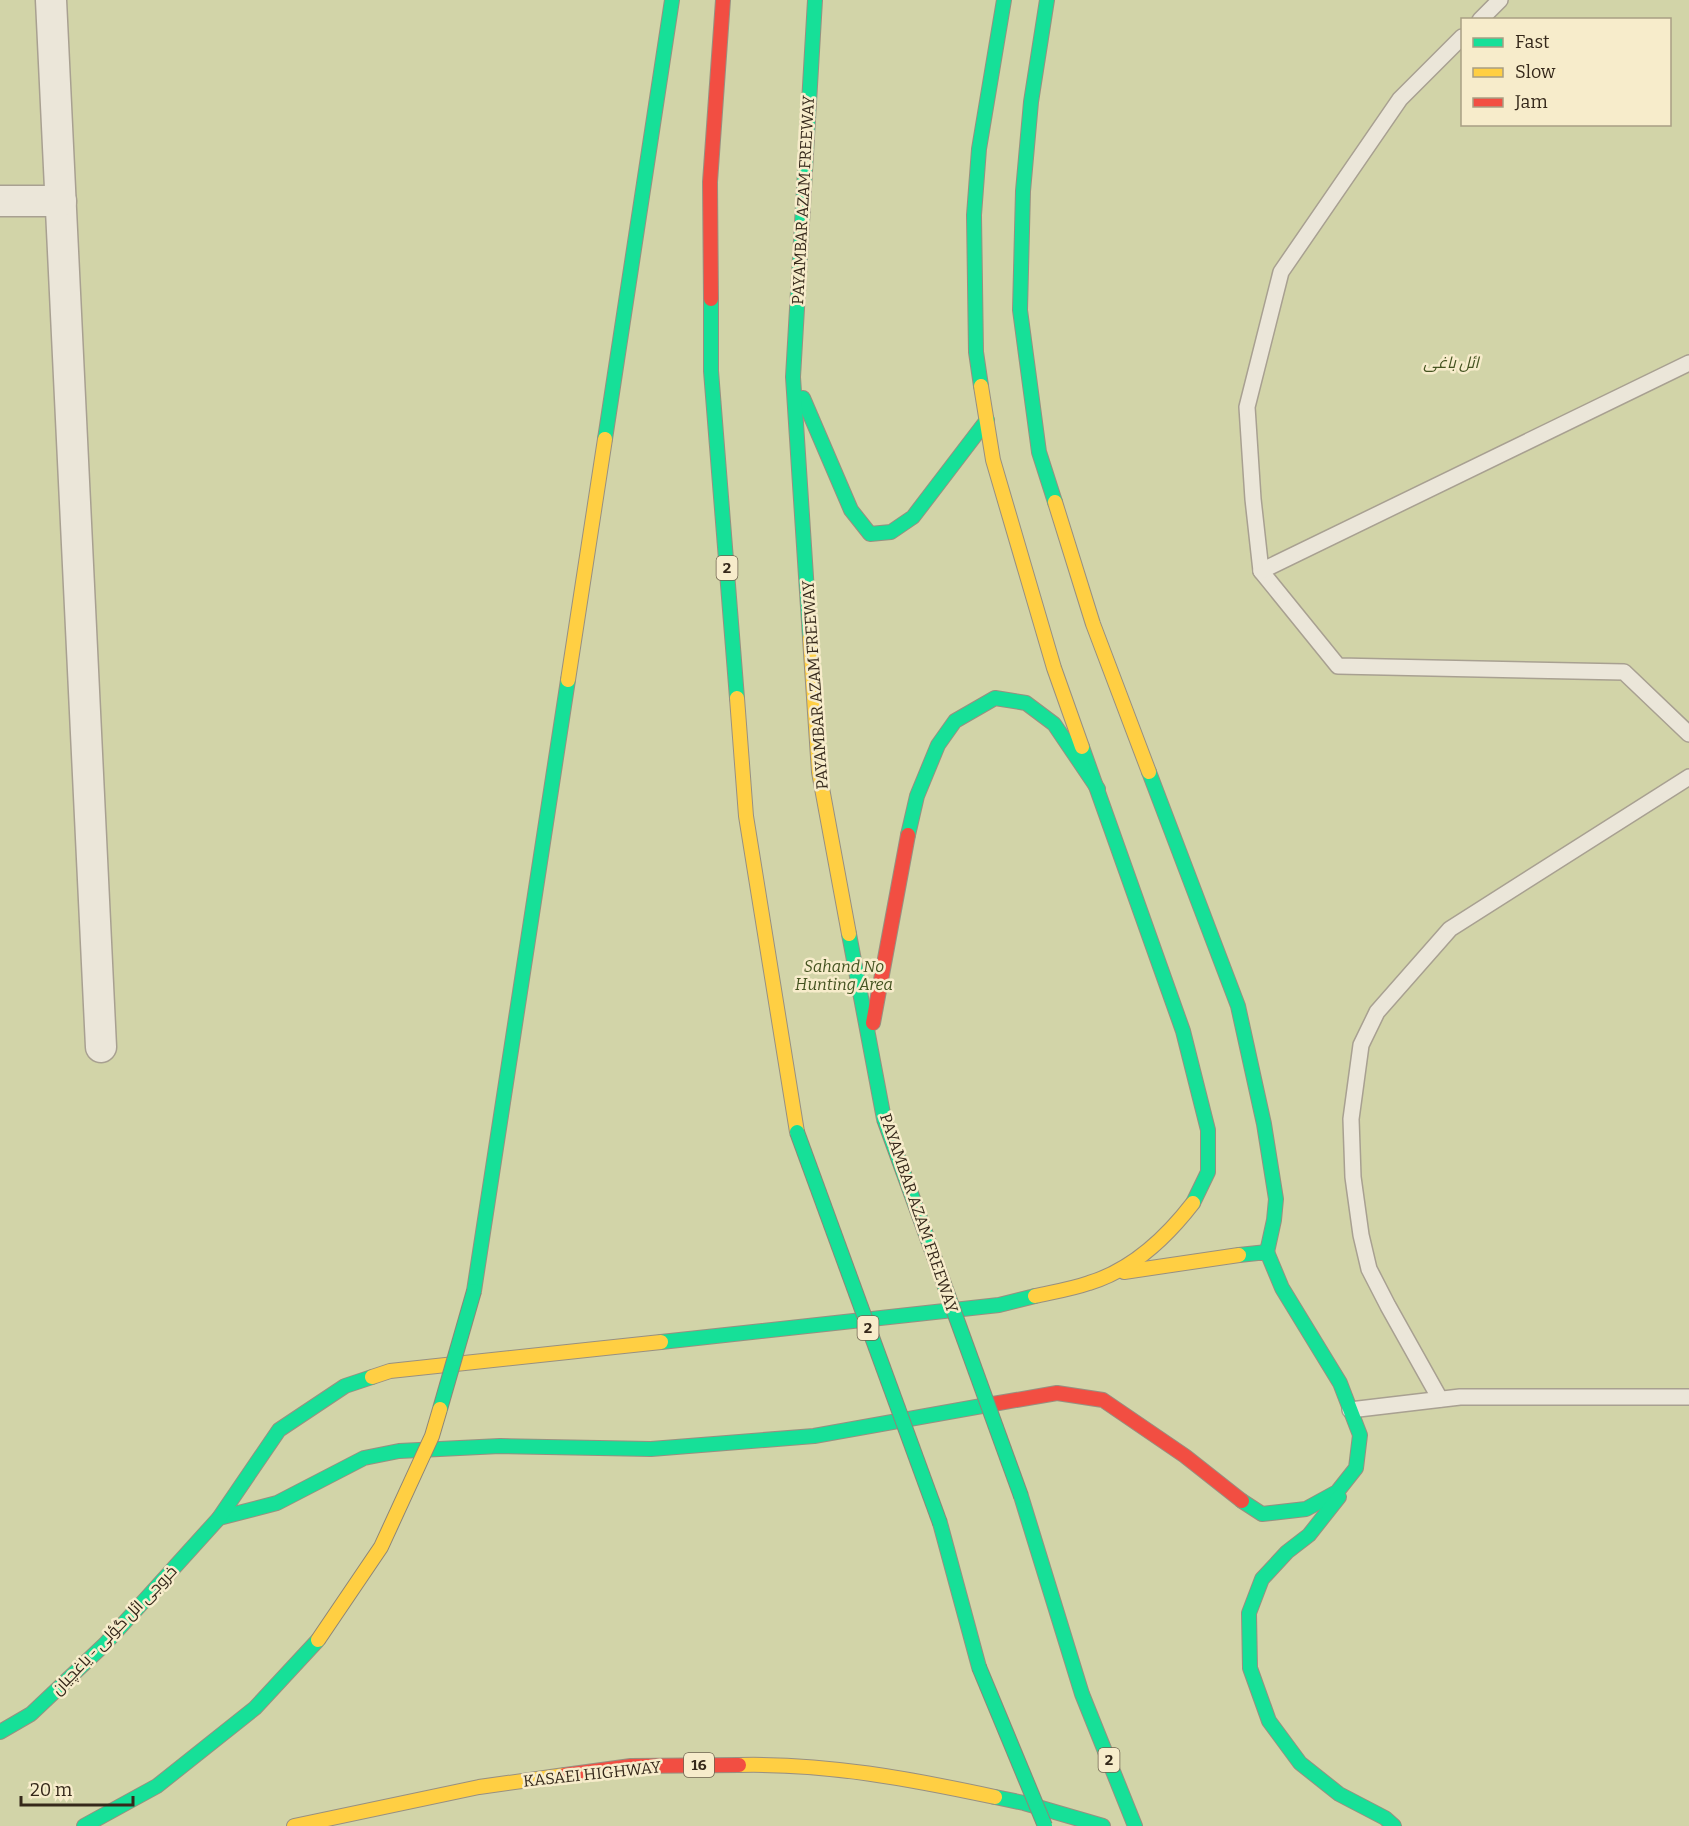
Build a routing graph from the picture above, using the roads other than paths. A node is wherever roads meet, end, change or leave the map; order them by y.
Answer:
1 (51, 0) edge
2 (672, 0) edge
3 (723, 0) edge
4 (815, 0) edge
5 (1004, 0) edge
6 (1047, 0) edge
7 (1500, 0) edge
8 (1482, 18) edge
9 (1461, 38) edge
10 (0, 201) edge
11 (61, 201) junction
12 (1689, 363) edge
13 (794, 377) junction
14 (987, 420) junction
15 (1261, 571) junction
16 (1689, 734) edge
17 (1689, 777) edge
18 (1098, 789) junction
19 (869, 1046) junction
20 (101, 1047) dead end
21 (1267, 1252) junction
22 (1115, 1273) junction
23 (1689, 1397) edge
24 (1440, 1399) junction
25 (1350, 1410) junction
26 (1356, 1468) junction
27 (219, 1518) junction
28 (0, 1732) edge
29 (84, 1826) edge
30 (294, 1826) edge
31 (1045, 1826) edge
32 (1103, 1826) edge
33 (1135, 1826) edge
34 (1394, 1826) edge

1 - 11 street
2 - 29 main road, bridge
3 - 31 main road, 2, bridge
4 - 13 main road, PAYAMBAR AZAM FREEWAY / 2
5 - 14 main road
6 - 21 main road
7 - 8 lane
9 - 15 lane
10 - 11 street
11 - 20 street
12 - 15 lane
13 - 14 main road
13 - 19 main road, PAYAMBAR AZAM FREEWAY / 2
14 - 18 main road
15 - 16 lane
17 - 24 lane
18 - 19 main road
18 - 22 main road
19 - 33 main road, PAYAMBAR AZAM FREEWAY / 2, bridge
21 - 22 main road
21 - 25 main road
22 - 27 main road, خروجی ائل گؤلی - یاغچیان
23 - 24 lane
24 - 25 lane
25 - 26 main road
26 - 27 main road
26 - 34 main road
27 - 28 main road, خروجی ائل گؤلی - یاغچیان
30 - 32 main road, KASAEI HIGHWAY / 16

